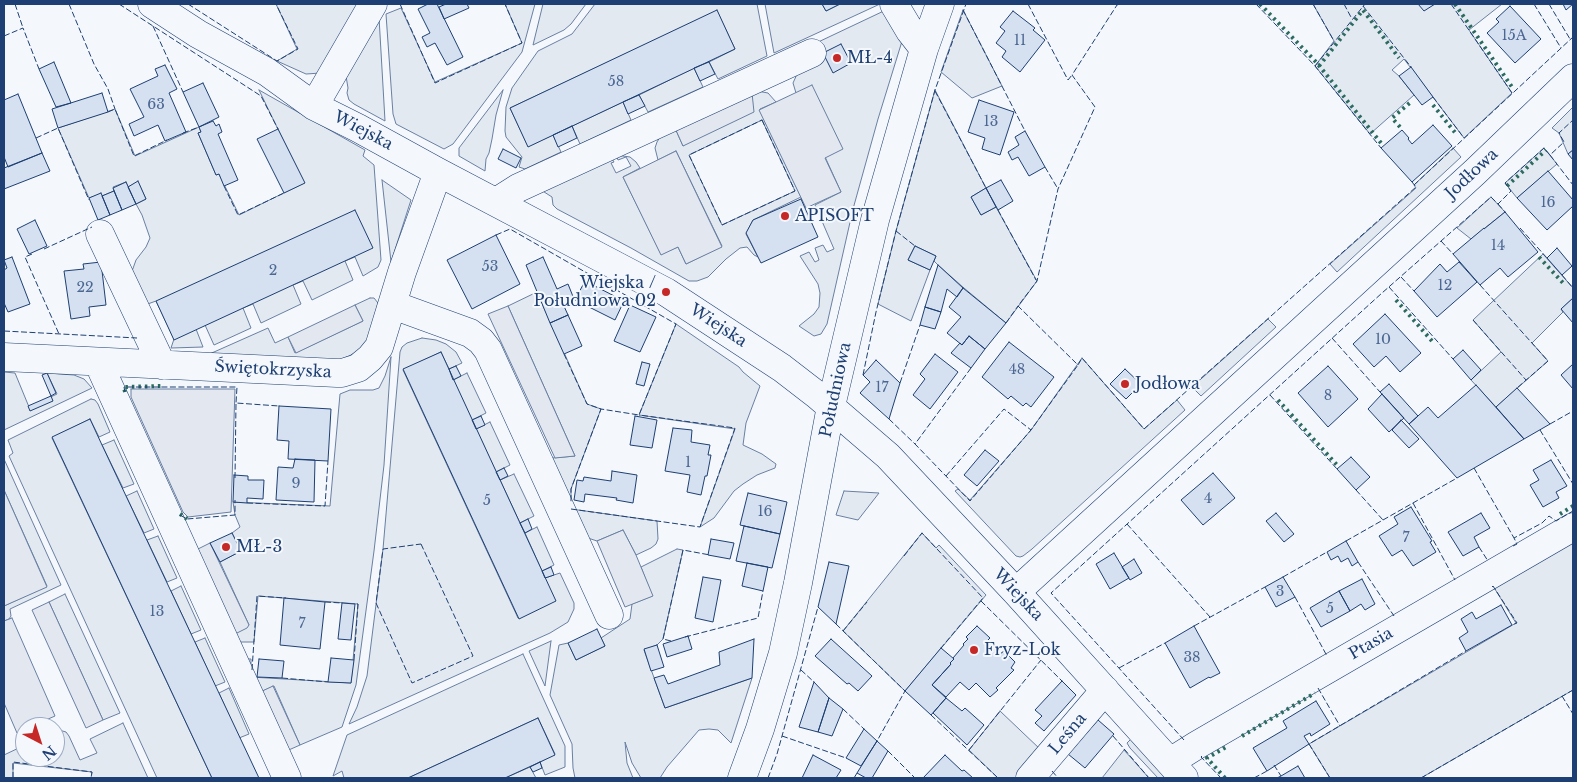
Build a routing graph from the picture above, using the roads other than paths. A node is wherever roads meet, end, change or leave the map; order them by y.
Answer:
1 (152, 4) edge
2 (373, 4) edge
3 (894, 4) edge
4 (940, 4) edge
5 (924, 50) junction
6 (812, 53) dead end
7 (1573, 78) edge
8 (314, 106) junction
9 (438, 172) junction
10 (496, 202) junction
11 (100, 234) dead end
12 (393, 305) junction
13 (4, 356) edge
14 (98, 362) junction
15 (162, 365) junction
16 (831, 406) junction
17 (1573, 527) edge
18 (1016, 592) junction
19 (609, 615) dead end
20 (1105, 690) junction
21 (1177, 770) edge
22 (287, 778) edge
23 (742, 778) edge
24 (1030, 778) edge

1 - 8 street, Wiejska
2 - 8 street
3 - 5 street
4 - 5 street, Południowa
5 - 16 street, Południowa
6 - 10 street
7 - 18 street, Jodłowa
8 - 9 street, Wiejska
9 - 10 street, Wiejska
9 - 12 street, Świętokrzyska
10 - 16 street, Wiejska
11 - 15 street
12 - 15 street, Świętokrzyska
12 - 19 street
13 - 14 street, Świętokrzyska
14 - 15 street, Świętokrzyska
14 - 22 street
16 - 18 street, Wiejska
16 - 23 street, Południowa
17 - 21 street, Ptasia
18 - 20 street, Wiejska
20 - 21 street, Wiejska
20 - 24 street, Leśna

